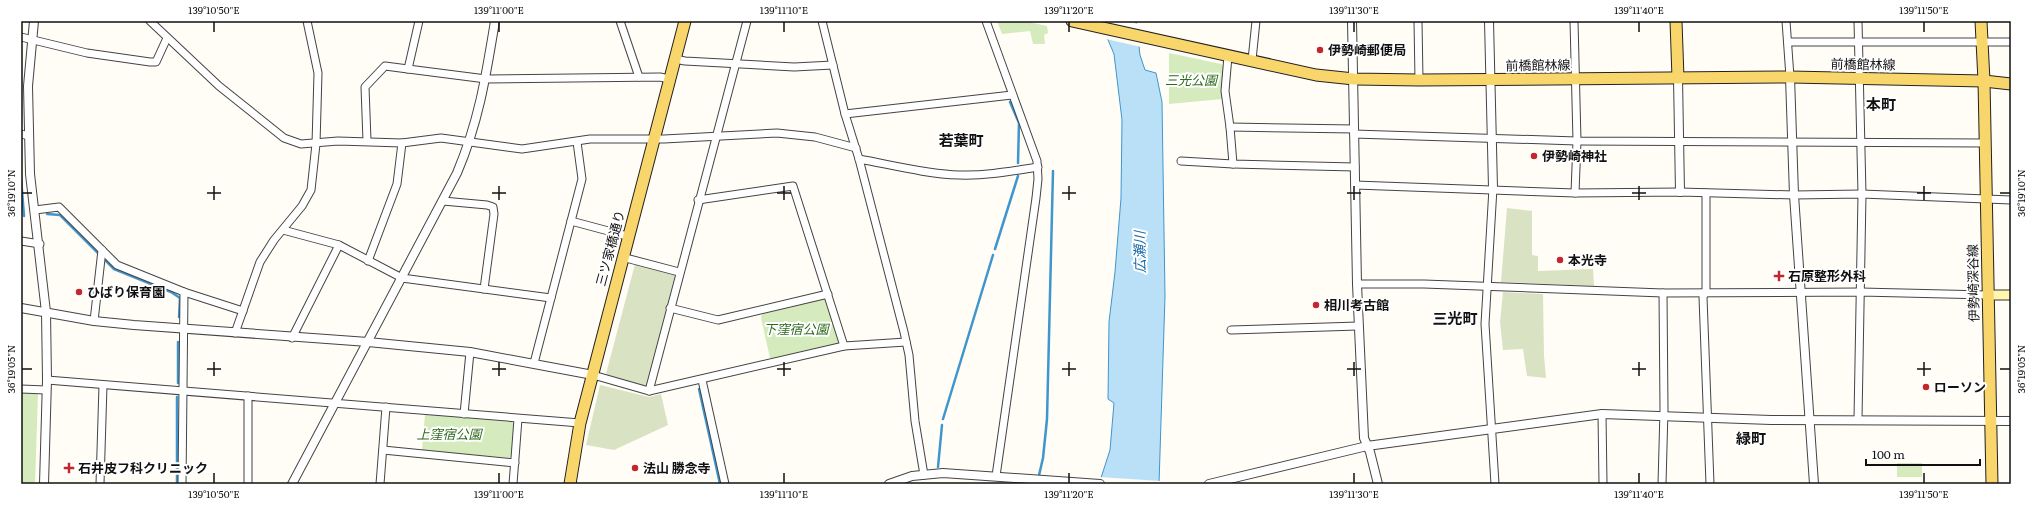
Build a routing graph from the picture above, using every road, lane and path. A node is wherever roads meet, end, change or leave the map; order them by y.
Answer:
1 (34, 21) edge
2 (150, 21) edge
3 (307, 21) edge
4 (419, 21) edge
5 (495, 21) edge
6 (620, 21) edge
7 (685, 21) edge
8 (747, 21) edge
9 (822, 21) edge
10 (986, 21) edge
11 (1072, 21) edge
12 (1256, 21) edge
13 (1352, 21) edge
14 (1418, 21) edge
15 (1489, 21) edge
16 (1574, 21) edge
17 (1676, 21) edge
18 (1786, 21) edge
19 (1858, 21) edge
20 (1981, 21) edge
21 (21, 37) edge
22 (167, 38) junction
23 (32, 40) junction
24 (1788, 42) junction
25 (1858, 42) junction
26 (1982, 42) junction
27 (2011, 42) edge
28 (1228, 56) junction
29 (675, 59) junction
30 (1252, 60) junction
31 (734, 63) junction
32 (833, 65) junction
33 (408, 69) junction
34 (638, 77) junction
35 (1790, 77) junction
36 (1678, 78) junction
37 (1858, 78) junction
38 (486, 79) junction
39 (669, 79) junction
40 (1354, 79) junction
41 (1576, 79) junction
42 (1419, 80) junction
43 (1490, 80) junction
44 (1984, 81) junction
45 (2011, 84) edge
46 (1012, 95) junction
47 (845, 114) junction
48 (1230, 127) junction
49 (1354, 131) junction
50 (25, 135) edge
51 (715, 136) junction
52 (1491, 138) junction
53 (653, 139) junction
54 (367, 141) junction
55 (1577, 141) junction
56 (1679, 141) junction
57 (577, 142) junction
58 (1793, 142) junction
59 (1861, 142) junction
60 (402, 143) junction
61 (470, 143) junction
62 (1985, 143) junction
63 (316, 144) junction
64 (856, 148) junction
65 (860, 159) junction
66 (1181, 161) dead end
67 (1233, 164) junction
68 (1038, 167) junction
69 (1355, 167) junction
70 (1356, 185) junction
71 (1493, 188) junction
72 (1680, 192) junction
73 (1575, 193) junction
74 (1706, 193) junction
75 (1862, 194) junction
76 (1794, 195) junction
77 (1986, 199) junction
78 (698, 200) junction
79 (2011, 200) edge
80 (443, 201) junction
81 (35, 210) junction
82 (571, 221) junction
83 (283, 230) junction
84 (627, 236) junction
85 (21, 241) edge
86 (40, 244) junction
87 (339, 245) junction
88 (102, 250) junction
89 (622, 257) junction
90 (368, 261) junction
91 (679, 272) junction
92 (402, 278) junction
93 (1357, 284) junction
94 (1487, 286) junction
95 (484, 289) junction
96 (184, 292) junction
97 (1861, 292) junction
98 (1663, 293) junction
99 (1705, 293) junction
100 (828, 294) junction
101 (1802, 294) junction
102 (1987, 295) junction
103 (2011, 295) edge
104 (551, 298) junction
105 (21, 308) edge
106 (670, 308) junction
107 (244, 311) junction
108 (46, 312) junction
109 (94, 321) junction
110 (1358, 326) junction
111 (183, 329) junction
112 (1231, 330) dead end
113 (235, 333) junction
114 (292, 338) junction
115 (368, 342) junction
116 (906, 342) junction
117 (844, 346) junction
118 (470, 352) junction
119 (534, 363) junction
120 (593, 375) junction
121 (47, 380) junction
122 (702, 380) junction
123 (103, 385) junction
124 (21, 389) edge
125 (46, 390) junction
126 (182, 391) junction
127 (649, 391) junction
128 (248, 396) junction
129 (336, 403) junction
130 (386, 407) junction
131 (464, 414) junction
132 (1602, 414) junction
133 (1663, 416) junction
134 (1707, 418) junction
135 (518, 419) junction
136 (1858, 419) junction
137 (1810, 420) junction
138 (1991, 420) junction
139 (2011, 420) edge
140 (580, 423) junction
141 (1491, 429) junction
142 (1367, 446) junction
143 (383, 450) junction
144 (515, 463) junction
145 (924, 475) junction
146 (996, 476) junction
147 (44, 484) edge
148 (100, 484) edge
149 (182, 484) edge
150 (248, 484) edge
151 (292, 484) edge
152 (380, 484) edge
153 (513, 484) edge
154 (570, 484) edge
155 (725, 484) edge
156 (889, 484) edge
157 (924, 484) edge
158 (1100, 484) edge
159 (1209, 484) edge
160 (1378, 484) edge
161 (1495, 484) edge
162 (1603, 484) edge
163 (1662, 484) edge
164 (1710, 484) edge
165 (1814, 484) edge
166 (1992, 484) edge

1 - 23 street
2 - 22 street
3 - 63 street
4 - 33 street
5 - 38 street
6 - 34 street
7 - 29 main road, 三ツ家橋通り
8 - 31 street
9 - 32 street
10 - 46 street
11 - 28 main road, 前橋館林線
12 - 30 street
13 - 40 street
14 - 42 street
15 - 43 street
16 - 41 street
17 - 36 main road
18 - 24 street
19 - 25 street
20 - 26 main road, 伊勢崎深谷線
21 - 23 street
22 - 23 street
22 - 63 street
23 - 50 street
24 - 25 street
24 - 35 street
25 - 26 street
25 - 37 street
26 - 27 street
26 - 44 main road, 伊勢崎深谷線
28 - 30 main road, 前橋館林線
28 - 48 street
29 - 31 street
29 - 39 main road, 三ツ家橋通り
30 - 40 main road, 前橋館林線
31 - 32 street
31 - 51 street
32 - 47 street
33 - 38 street
33 - 54 street
34 - 38 street
34 - 39 street
35 - 36 main road, 前橋館林線
35 - 37 main road, 前橋館林線
35 - 58 street
36 - 41 main road, 前橋館林線
36 - 56 street
37 - 44 main road, 前橋館林線
37 - 59 street
38 - 61 street
39 - 53 main road, 三ツ家橋通り
40 - 42 main road, 前橋館林線
40 - 49 street
41 - 43 main road, 前橋館林線
41 - 55 street
42 - 43 main road, 前橋館林線
43 - 52 street
44 - 45 main road, 前橋館林線
44 - 62 main road, 伊勢崎深谷線
46 - 47 street
46 - 68 street
47 - 64 street
48 - 49 street
48 - 67 street
49 - 52 street
49 - 69 street
50 - 81 street
51 - 53 street
51 - 64 street
51 - 78 street
52 - 55 street
52 - 71 street
53 - 57 street
53 - 84 main road, 三ツ家橋通り
54 - 60 street
54 - 63 street
55 - 56 street
55 - 73 street
56 - 58 street
56 - 72 street
57 - 61 street
57 - 82 street
58 - 59 street
58 - 76 street
59 - 62 street
59 - 75 street
60 - 61 street
60 - 90 street
61 - 80 street
62 - 77 main road, 伊勢崎深谷線
63 - 83 street
64 - 65 street
65 - 68 street
65 - 116 street
66 - 67 street
67 - 69 street
68 - 146 street
69 - 70 street
70 - 71 street
70 - 93 street
71 - 73 street
71 - 94 street
72 - 73 street
72 - 74 street
74 - 76 street
74 - 99 street
75 - 76 street
75 - 77 street
75 - 97 street
76 - 101 street
77 - 79 street
77 - 102 main road, 伊勢崎深谷線
78 - 91 street
78 - 100 street
80 - 92 street
80 - 95 street
81 - 86 street
81 - 88 street
82 - 84 street
82 - 104 street
83 - 87 street
83 - 107 street
84 - 89 main road, 三ツ家橋通り
85 - 86 street
86 - 108 street
87 - 90 street
87 - 114 street
88 - 96 street
88 - 109 street
89 - 91 street
89 - 120 main road, 三ツ家橋通り
90 - 92 street
91 - 106 street
92 - 95 street
92 - 115 street
93 - 94 street
93 - 110 street
94 - 98 street
94 - 141 street
95 - 104 street
96 - 107 street
96 - 111 street
97 - 101 street
97 - 102 street
97 - 136 street
98 - 99 street
98 - 133 street
99 - 101 street
99 - 134 street
100 - 106 street
100 - 117 street
101 - 137 street
102 - 103 main road
102 - 138 main road, 伊勢崎深谷線
104 - 119 street
105 - 108 street
106 - 127 street
107 - 113 street
108 - 109 street
108 - 121 street
109 - 111 street
110 - 112 street
110 - 142 street
111 - 113 street
111 - 126 street
113 - 114 street
114 - 115 street
115 - 118 street
115 - 129 street
116 - 117 street
116 - 145 street
117 - 122 street
118 - 119 street
118 - 131 street
119 - 120 street
120 - 127 street
120 - 140 main road, 三ツ家橋通り
121 - 123 street
121 - 125 street
122 - 127 street
122 - 155 street
123 - 126 street
123 - 148 street
124 - 125 street
125 - 147 street
126 - 128 street
126 - 149 street
128 - 129 street
128 - 150 street
129 - 130 street
129 - 151 street
130 - 131 street
130 - 143 street
131 - 135 street
132 - 133 street
132 - 141 street
132 - 162 street
133 - 134 street
133 - 163 street
134 - 137 street
134 - 164 street
135 - 140 street
135 - 144 street
136 - 137 street
136 - 138 street
137 - 165 street
138 - 139 street
138 - 166 main road, 伊勢崎深谷線
140 - 154 main road, 三ツ家橋通り
141 - 142 street
141 - 161 street
142 - 159 street
142 - 160 street
143 - 144 street
143 - 152 street
144 - 153 street
145 - 146 street
145 - 156 street
145 - 157 street
146 - 158 street

